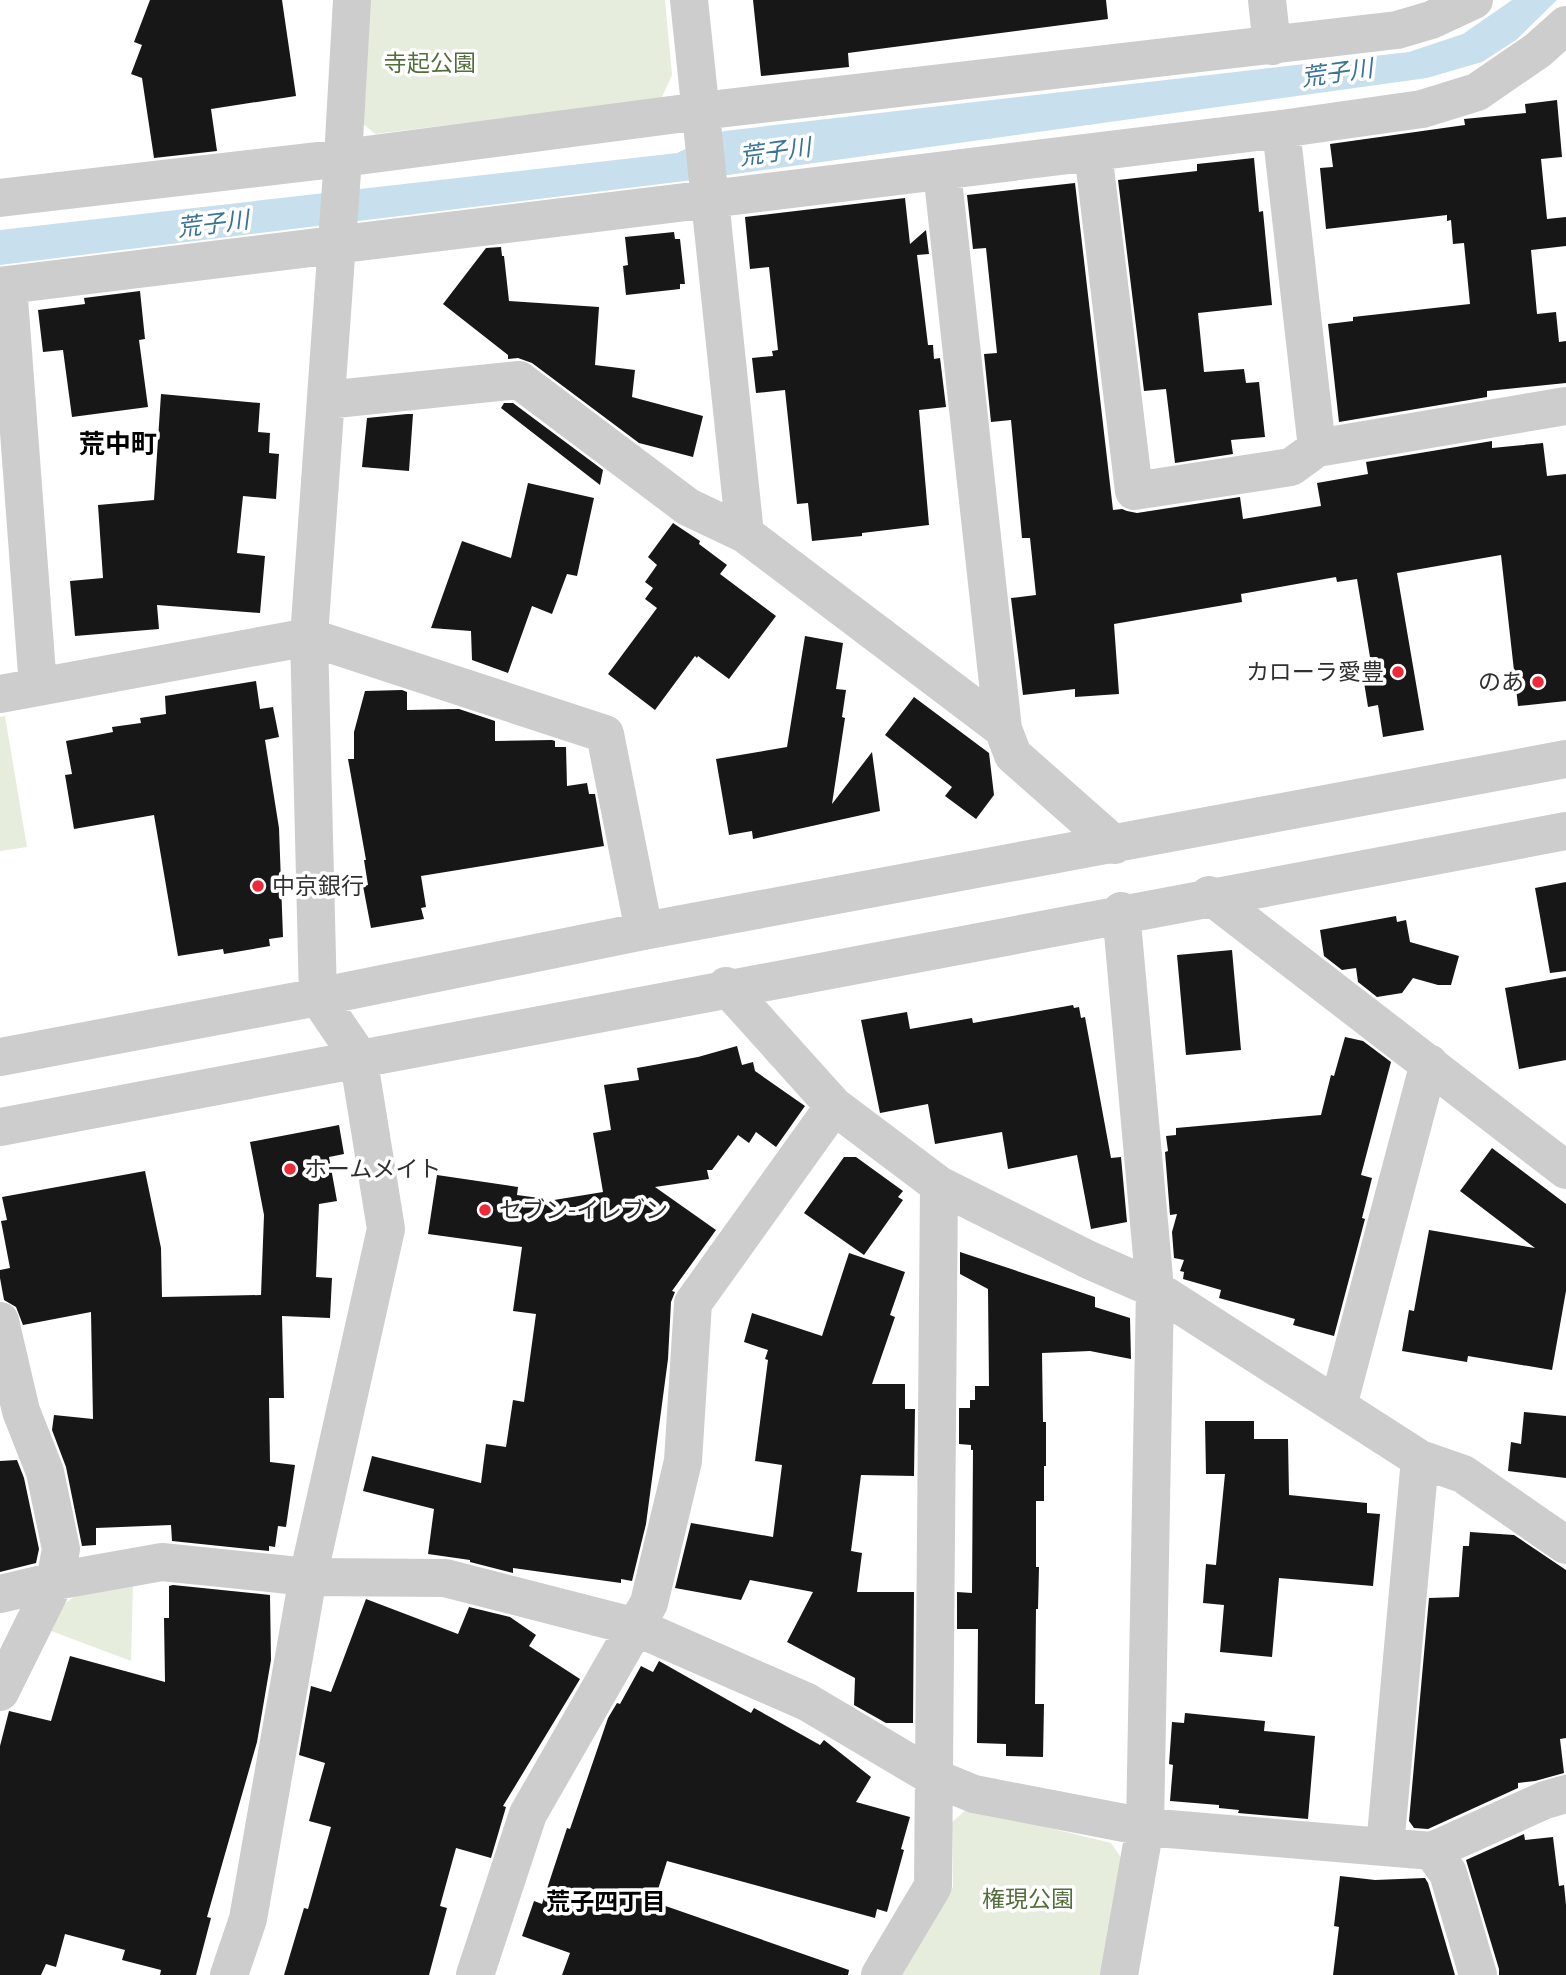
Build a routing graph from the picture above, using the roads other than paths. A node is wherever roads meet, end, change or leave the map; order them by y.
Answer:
1 (352, 0) edge
2 (690, 0) edge
3 (1267, 0) edge
4 (1474, 0) edge
5 (1566, 25) edge
6 (1272, 46) junction
7 (702, 121) junction
8 (1281, 129) junction
9 (1093, 152) junction
10 (342, 169) junction
11 (942, 170) junction
12 (0, 184) edge
13 (710, 192) junction
14 (0, 198) edge
15 (338, 238) junction
16 (4, 286) edge
17 (326, 400) junction
18 (1566, 406) edge
19 (1317, 448) junction
20 (745, 534) junction
21 (309, 636) junction
22 (38, 687) junction
23 (0, 694) edge
24 (1003, 729) junction
25 (1566, 760) edge
26 (1566, 831) edge
27 (1115, 845) junction
28 (1209, 895) junction
29 (1121, 911) junction
30 (644, 931) junction
31 (726, 986) junction
32 (318, 997) junction
33 (358, 1056) junction
34 (0, 1057) edge
35 (1429, 1063) junction
36 (834, 1106) junction
37 (0, 1128) edge
38 (1566, 1170) edge
39 (939, 1185) junction
40 (1155, 1289) junction
41 (0, 1321) edge
42 (1338, 1406) junction
43 (1420, 1458) junction
44 (1566, 1545) edge
45 (308, 1577) junction
46 (55, 1581) junction
47 (0, 1594) edge
48 (636, 1628) junction
49 (0, 1692) edge
50 (935, 1778) junction
51 (1566, 1794) edge
52 (1145, 1827) junction
53 (1385, 1847) junction
54 (1432, 1851) junction
55 (229, 1975) edge
56 (475, 1975) edge
57 (880, 1975) edge
58 (1119, 1975) edge
59 (1478, 1975) edge

1 - 10 street
2 - 7 street
3 - 6 street
4 - 6 street
5 - 8 street
6 - 7 street
7 - 10 street
7 - 13 street
8 - 9 street
8 - 19 street
9 - 11 street
9 - 19 street
10 - 14 street
10 - 15 street
11 - 13 street
11 - 24 street
12 - 14 street
13 - 15 street
13 - 20 street
15 - 16 street
15 - 17 street
16 - 22 street
17 - 20 street
17 - 21 street
18 - 19 street
20 - 24 street
21 - 22 street
21 - 30 street
21 - 32 street
22 - 23 street
24 - 27 street
25 - 27 street
26 - 28 street
27 - 30 street
28 - 29 street
28 - 35 street
29 - 31 street
29 - 40 street
30 - 32 street
31 - 33 street
31 - 36 street
32 - 33 street
32 - 34 street
33 - 37 street
33 - 45 street
35 - 38 street
35 - 42 street
36 - 39 street
36 - 48 street
39 - 40 street
39 - 50 street
40 - 42 street
40 - 52 street
41 - 46 street
42 - 43 street
43 - 44 street
43 - 53 street
45 - 46 street
45 - 48 street
45 - 55 street
46 - 47 street
46 - 49 street
48 - 50 street
48 - 56 street
50 - 52 street
50 - 57 street
51 - 54 street
52 - 53 street
52 - 58 street
53 - 54 street
54 - 59 street

